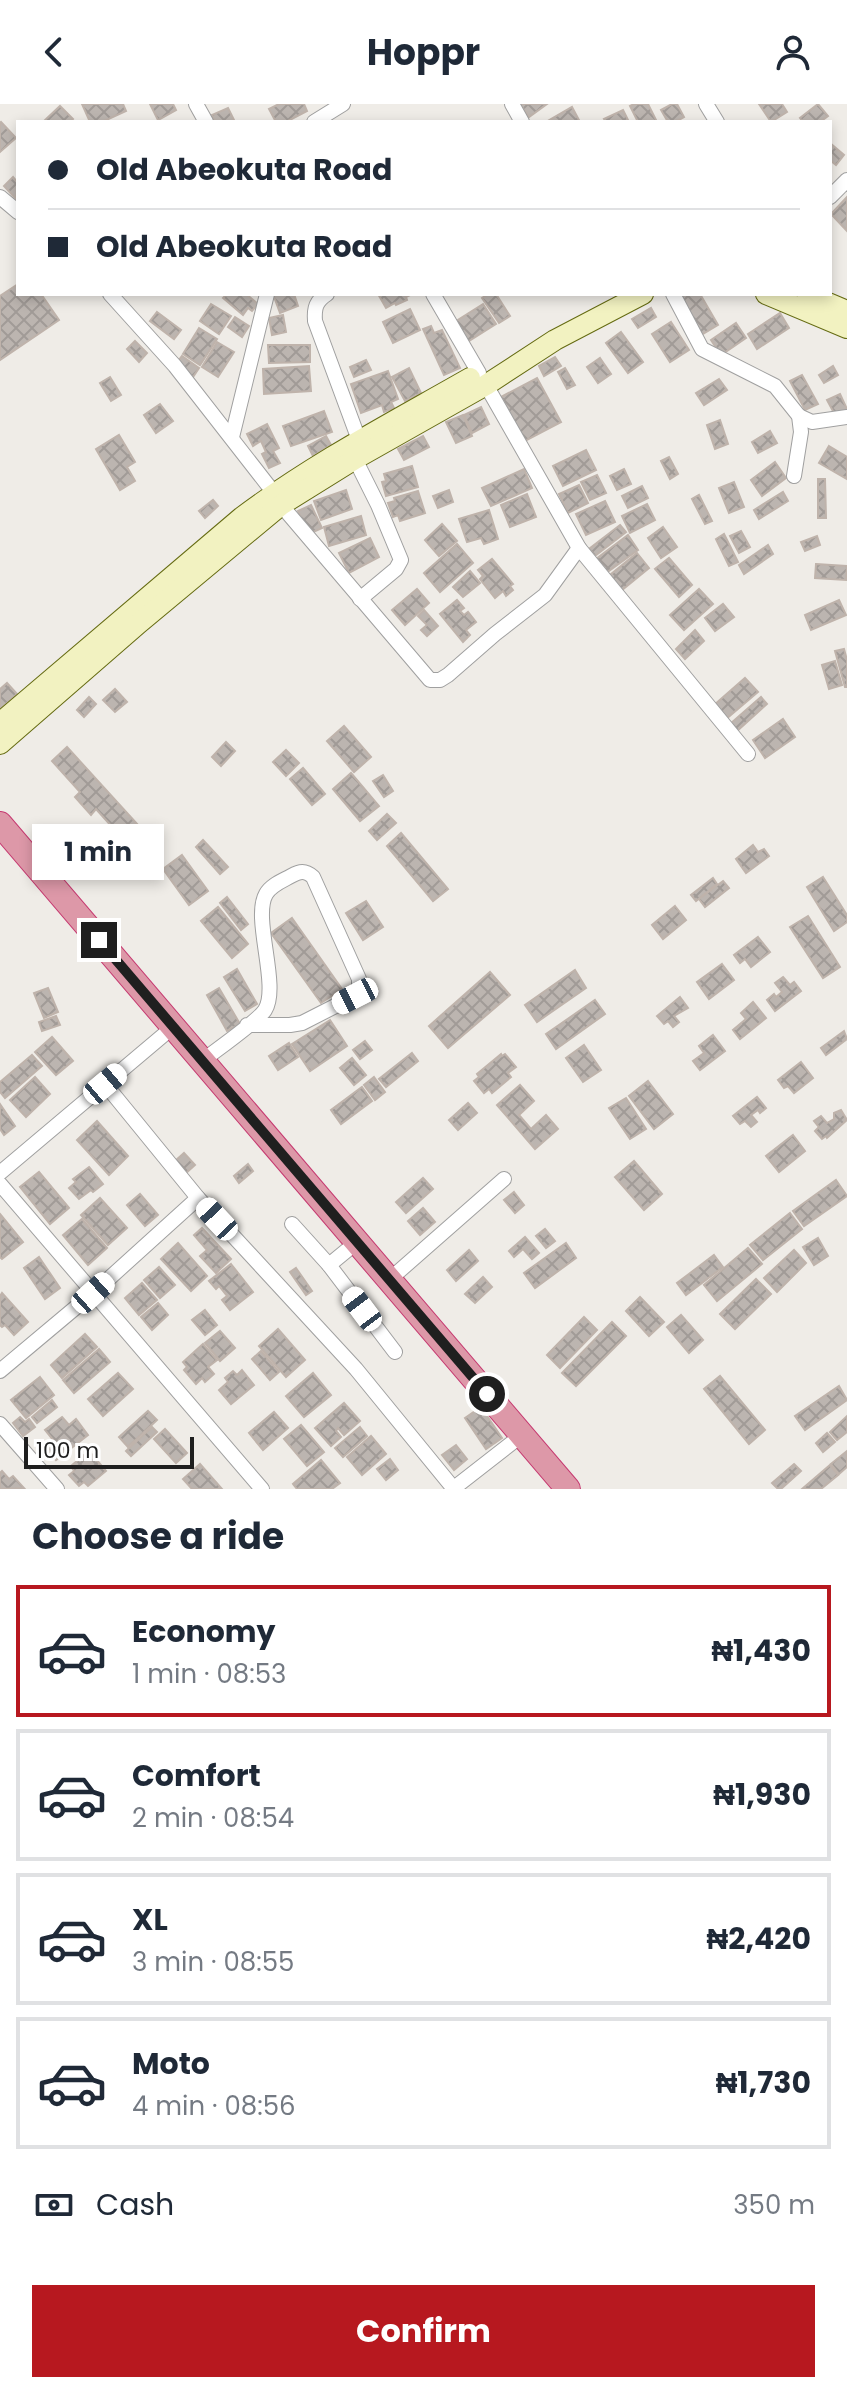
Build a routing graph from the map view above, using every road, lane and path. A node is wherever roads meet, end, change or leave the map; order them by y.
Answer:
1 (343, 104) edge
2 (317, 120) edge
3 (847, 180) edge
4 (832, 195) edge
5 (0, 197) edge
6 (16, 210) edge
7 (112, 296) edge
8 (267, 296) edge
9 (324, 296) edge
10 (434, 296) edge
11 (613, 296) edge
12 (639, 296) edge
13 (674, 296) edge
14 (771, 296) edge
15 (813, 296) edge
16 (837, 304) edge
17 (847, 328) edge
18 (483, 379) junction
19 (799, 416) junction
20 (847, 417) edge
21 (232, 437) junction
22 (357, 450) junction
23 (794, 476) dead end
24 (278, 499) junction
25 (579, 548) junction
26 (360, 599) junction
27 (0, 723) edge
28 (0, 744) edge
29 (748, 754) dead end
30 (0, 824) edge
31 (247, 1025) junction
32 (173, 1027) junction
33 (202, 1061) junction
34 (105, 1084) junction
35 (0, 1173) edge
36 (504, 1179) dead end
37 (0, 1184) edge
38 (198, 1198) junction
39 (292, 1224) dead end
40 (357, 1242) junction
41 (329, 1265) junction
42 (389, 1280) junction
43 (93, 1293) junction
44 (395, 1352) dead end
45 (0, 1371) edge
46 (0, 1424) edge
47 (522, 1435) junction
48 (54, 1488) edge
49 (262, 1489) edge
50 (454, 1489) edge
51 (568, 1489) edge

1 - 2 street
3 - 4 street
5 - 6 street
7 - 21 street
8 - 21 street
9 - 22 street
10 - 18 street
11 - 18 street
12 - 18 street
13 - 19 street
14 - 17 street
15 - 16 street
18 - 22 street
18 - 25 street
19 - 20 street
19 - 23 street
21 - 24 street
22 - 24 street
22 - 26 street
24 - 26 street
24 - 27 street
24 - 28 street
25 - 26 street
25 - 29 street
30 - 32 highway
31 - 31 street
31 - 33 street
32 - 33 highway
32 - 34 street
33 - 40 highway
34 - 35 street
34 - 38 street
36 - 42 street
37 - 43 street
38 - 43 street
38 - 50 street
39 - 41 street
40 - 41 street
40 - 42 highway
41 - 44 street
42 - 47 highway
43 - 45 street
43 - 49 street
46 - 48 street
47 - 50 street
47 - 51 highway

